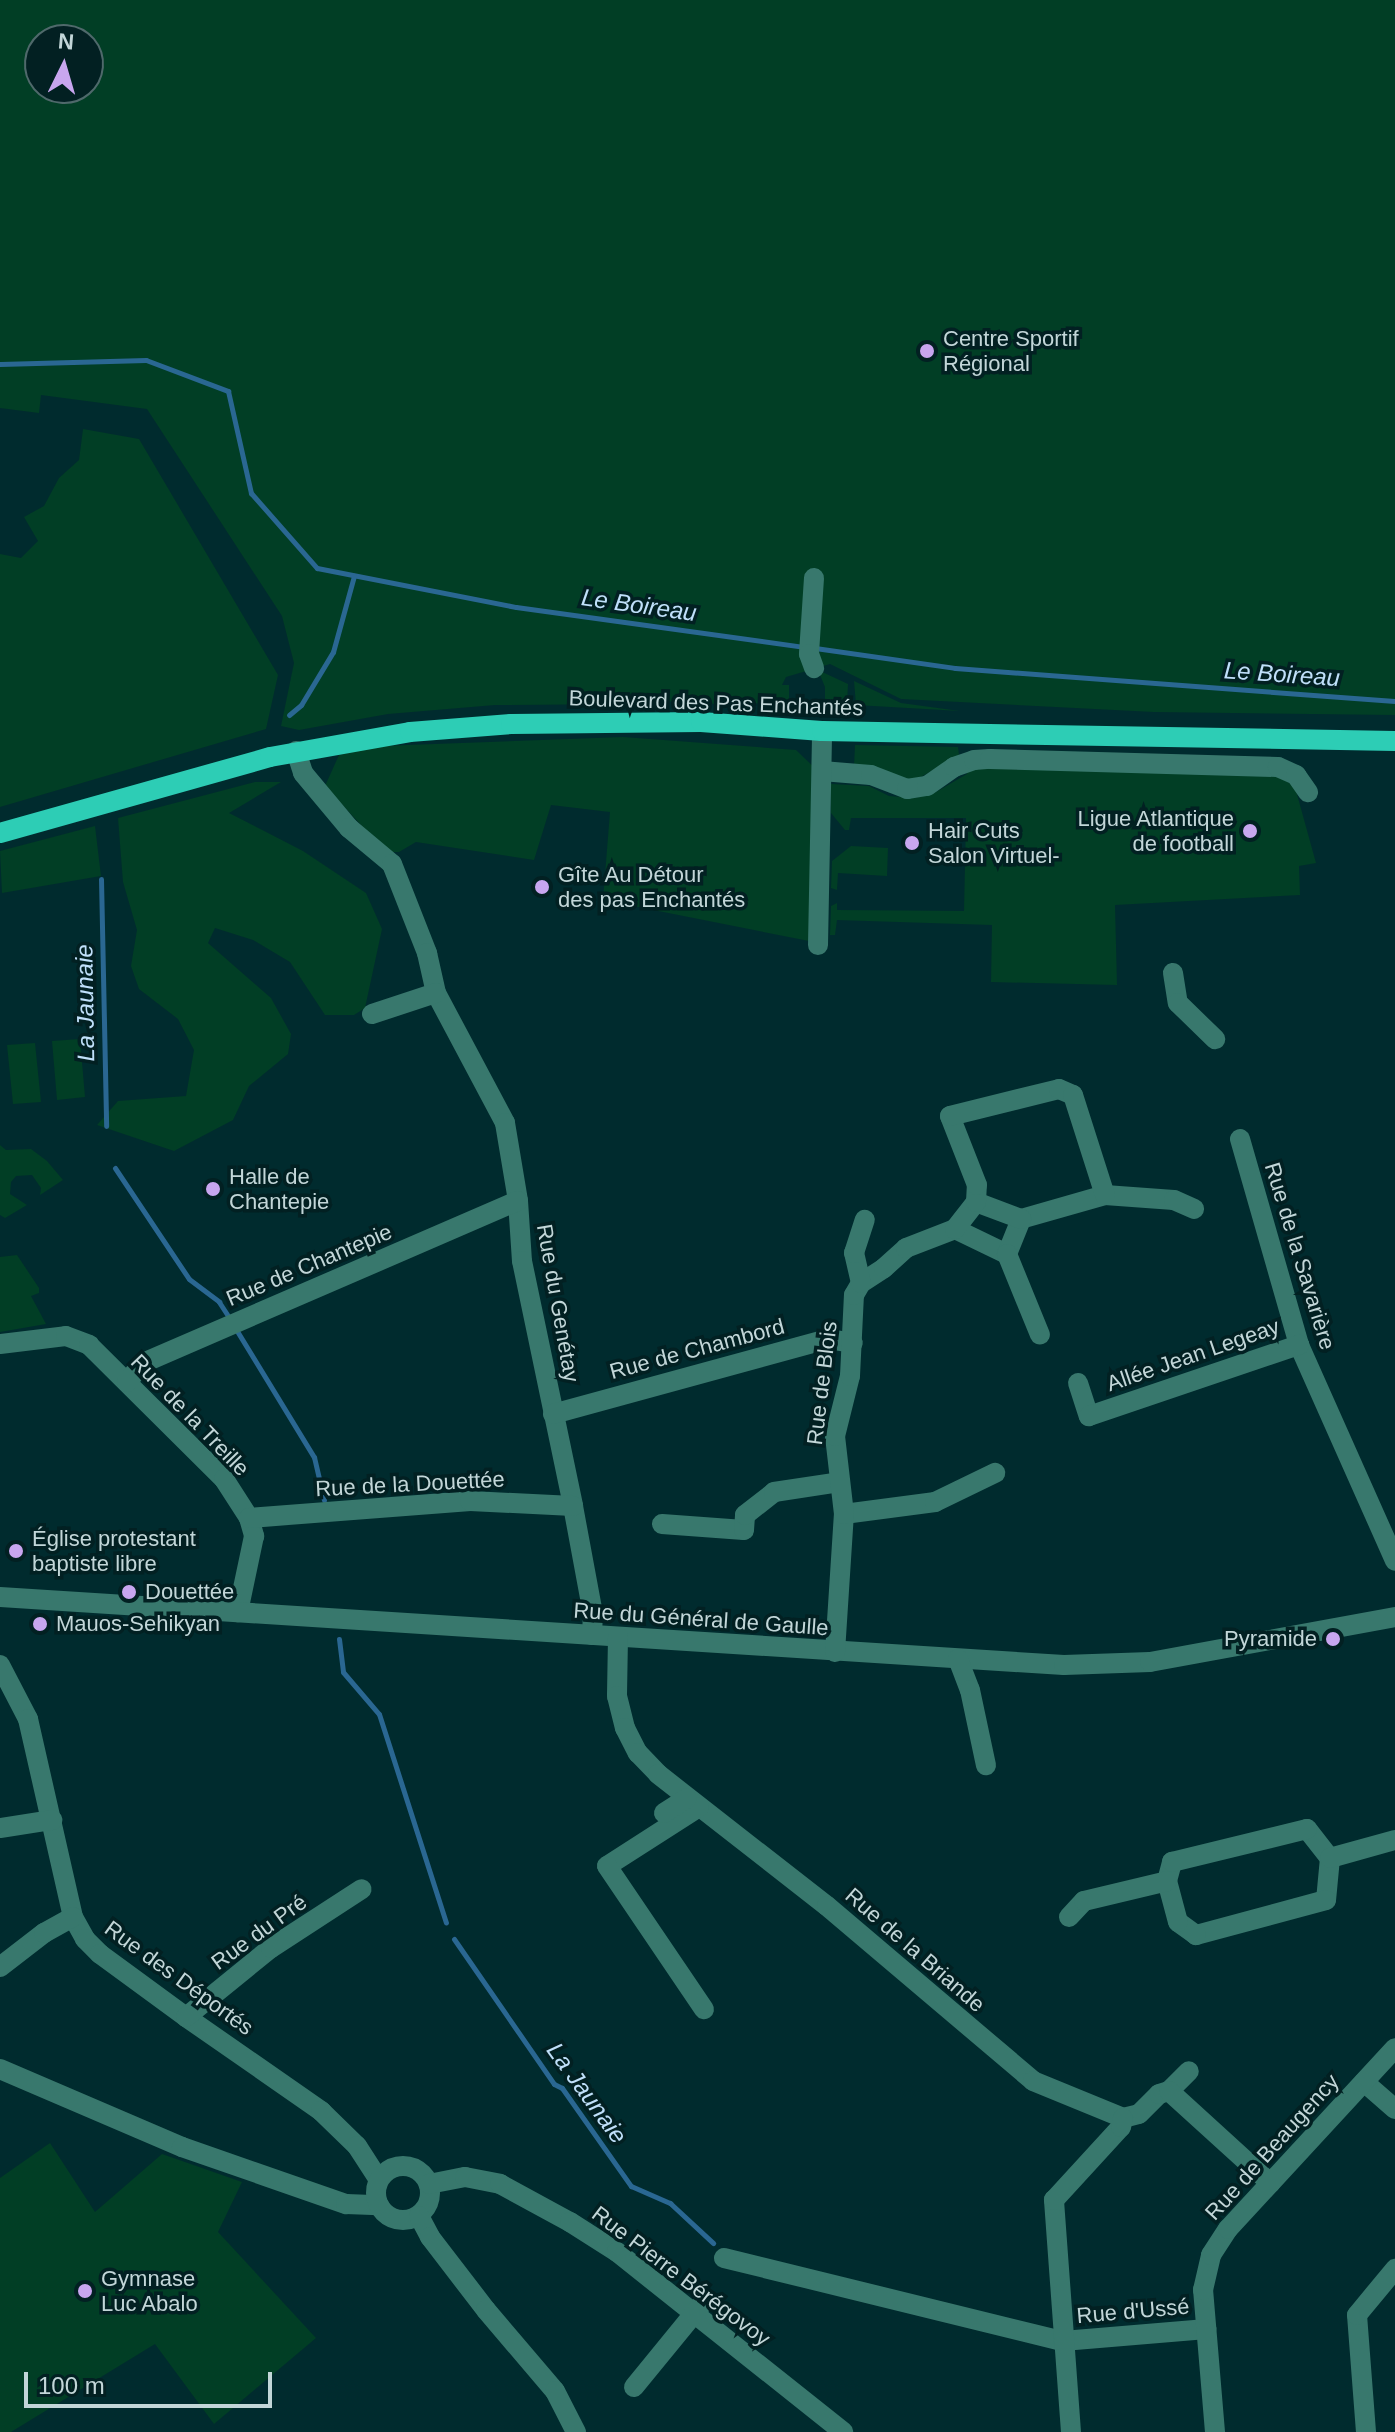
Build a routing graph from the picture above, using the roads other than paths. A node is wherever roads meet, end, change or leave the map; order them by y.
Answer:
1 (812, 588) dead end
2 (812, 661) dead end
3 (822, 731) junction
4 (1395, 741) edge
5 (296, 751) junction
6 (822, 771) junction
7 (1308, 792) dead end
8 (0, 833) edge
9 (818, 945) dead end
10 (1173, 973) dead end
11 (436, 993) junction
12 (372, 1014) dead end
13 (1215, 1039) dead end
14 (1240, 1139) dead end
15 (1105, 1195) junction
16 (518, 1201) junction
17 (976, 1202) junction
18 (1194, 1209) dead end
19 (1021, 1219) junction
20 (865, 1220) dead end
21 (955, 1229) junction
22 (1007, 1254) junction
23 (861, 1283) junction
24 (1040, 1335) dead end
25 (853, 1343) junction
26 (0, 1344) edge
27 (1299, 1345) junction
28 (127, 1382) junction
29 (1078, 1383) dead end
30 (553, 1414) junction
31 (995, 1473) dead end
32 (839, 1482) junction
33 (573, 1506) junction
34 (844, 1514) junction
35 (249, 1518) junction
36 (662, 1524) dead end
37 (1395, 1561) edge
38 (0, 1597) edge
39 (238, 1612) junction
40 (1395, 1617) edge
41 (592, 1635) junction
42 (618, 1637) junction
43 (835, 1652) junction
44 (958, 1659) junction
45 (0, 1665) edge
46 (986, 1765) dead end
47 (693, 1803) junction
48 (664, 1813) dead end
49 (52, 1820) junction
50 (0, 1828) edge
51 (1395, 1840) edge
52 (1330, 1858) junction
53 (1167, 1881) junction
54 (362, 1889) dead end
55 (73, 1917) junction
56 (1069, 1917) dead end
57 (0, 1967) edge
58 (704, 2009) dead end
59 (186, 2017) junction
60 (1395, 2048) edge
61 (0, 2069) edge
62 (1189, 2071) dead end
63 (1364, 2082) junction
64 (1169, 2091) junction
65 (1395, 2109) edge
66 (1123, 2118) junction
67 (357, 2146) junction
68 (396, 2166) junction
69 (379, 2180) junction
70 (1270, 2183) junction
71 (429, 2184) junction
72 (379, 2205) junction
73 (419, 2216) junction
74 (724, 2258) dead end
75 (1395, 2269) edge
76 (699, 2309) junction
77 (1206, 2329) junction
78 (1063, 2341) junction
79 (634, 2387) dead end
80 (569, 2429) edge
81 (843, 2432) edge
82 (1071, 2432) edge
83 (1215, 2432) edge
84 (1366, 2432) edge

1 - 2 street
3 - 4 main road, Boulevard des Pas Enchantés
3 - 5 main road, Boulevard des Pas Enchantés
3 - 6 street
5 - 8 main road, Boulevard des Pas Enchantés
5 - 11 street, Rue du Genétay
6 - 7 street
6 - 9 street
10 - 13 street
11 - 12 street
11 - 16 street, Rue du Genétay
14 - 27 street, Rue de la Savarière
15 - 17 street
15 - 18 street
15 - 19 street
16 - 28 street, Rue de Chantepie
16 - 30 street, Rue du Genétay
17 - 19 street
17 - 21 street
19 - 22 street
20 - 23 street, Rue de Blois
21 - 22 street
21 - 23 street
22 - 24 street
23 - 25 street, Rue de Blois
25 - 30 street, Rue de Chambord
25 - 32 street, Rue de Blois
26 - 28 street, Rue de la Treille
27 - 29 street, Allée Jean Legeay
27 - 37 street, Rue de la Savarière
28 - 35 street, Rue de la Treille
30 - 33 street, Rue du Genétay
31 - 34 street
32 - 34 street, Rue de Blois
32 - 36 street
33 - 35 street, Rue de la Douettée
33 - 41 street, Rue du Genétay
34 - 43 street, Rue de Blois
35 - 39 street
38 - 39 street, Rue du Général de Gaulle
39 - 41 street, Rue du Général de Gaulle
40 - 44 street, Rue du Général de Gaulle
41 - 42 street, Rue du Général de Gaulle
42 - 43 street, Rue du Général de Gaulle
42 - 47 street, Rue de la Briande
43 - 44 street, Rue du Général de Gaulle
44 - 46 street
45 - 49 street, Rue des Déportés
47 - 48 street
47 - 58 street
47 - 66 street, Rue de la Briande
49 - 50 street
49 - 55 street, Rue des Déportés
51 - 52 street
52 - 53 street
52 - 53 street
53 - 56 street
54 - 59 street, Rue du Pré
55 - 57 street
55 - 59 street, Rue des Déportés
59 - 67 street, Rue des Déportés
60 - 63 street, Rue de Beaugency
61 - 72 street
62 - 64 street
63 - 65 street
63 - 70 street, Rue de Beaugency
64 - 66 street
64 - 70 street
66 - 78 street
67 - 68 street, Rue des Déportés
67 - 69 street, Rue des Déportés
68 - 69 street
68 - 71 street
69 - 72 street
70 - 77 street, Rue de Beaugency
71 - 73 street
71 - 76 street, Rue Pierre Bérégovoy
72 - 73 street
73 - 80 street
74 - 78 street, Rue d'Ussé
75 - 84 street
76 - 79 street
76 - 81 street, Rue Pierre Bérégovoy
77 - 78 street, Rue d'Ussé
77 - 83 street, Rue de Beaugency
78 - 82 street

